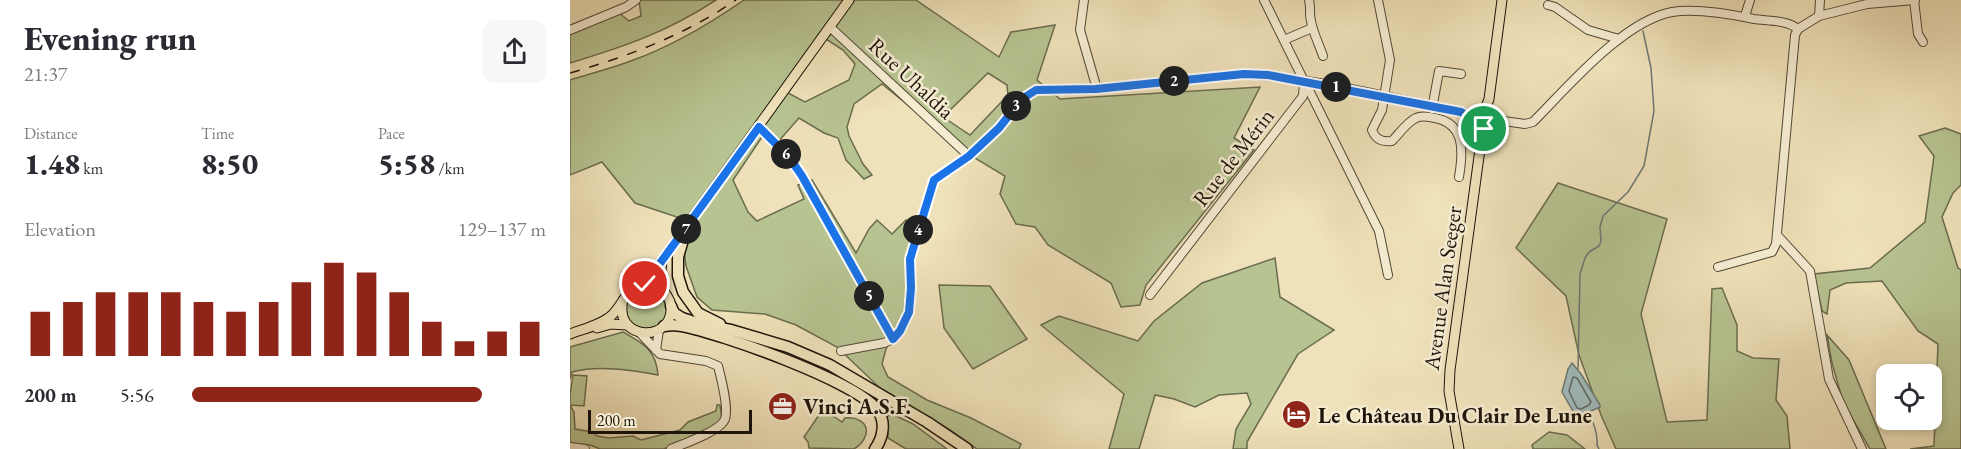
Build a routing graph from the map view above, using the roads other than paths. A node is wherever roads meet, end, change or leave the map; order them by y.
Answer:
1 (636, 0) edge
2 (849, 0) edge
3 (1084, 0) edge
4 (1264, 0) edge
5 (1309, 0) edge
6 (1378, 0) edge
7 (1502, 0) edge
8 (1750, 0) edge
9 (1820, 0) edge
10 (1915, 0) edge
11 (1548, 5) dead end
12 (1819, 16) junction
13 (1749, 17) junction
14 (830, 27) junction
15 (1312, 28) junction
16 (1798, 28) junction
17 (570, 30) edge
18 (1619, 39) junction
19 (1284, 40) junction
20 (1923, 42) dead end
21 (1323, 56) dead end
22 (1461, 74) dead end
23 (1304, 81) junction
24 (1096, 89) junction
25 (1384, 96) junction
26 (1432, 106) junction
27 (1431, 117) junction
28 (1471, 118) junction
29 (1484, 119) junction
30 (759, 127) junction
31 (1479, 132) junction
32 (969, 156) junction
33 (1459, 177) dead end
34 (687, 226) junction
35 (1778, 236) junction
36 (662, 261) junction
37 (1718, 267) dead end
38 (1388, 275) dead end
39 (645, 284) junction
40 (663, 290) junction
41 (1150, 295) dead end
42 (623, 300) junction
43 (671, 306) junction
44 (627, 325) junction
45 (662, 328) junction
46 (731, 330) junction
47 (639, 332) junction
48 (570, 336) edge
49 (893, 339) junction
50 (656, 350) junction
51 (841, 351) dead end
52 (846, 386) junction
53 (570, 447) edge
54 (585, 449) edge
55 (671, 449) edge
56 (876, 449) edge
57 (956, 449) edge
58 (967, 449) edge
59 (1458, 449) edge
60 (1862, 449) edge

1 - 17 street
2 - 14 main road
3 - 24 street
4 - 19 street
5 - 15 street
6 - 25 street
7 - 29 main road
8 - 13 street
9 - 12 street
10 - 12 street
10 - 20 street
11 - 18 street
12 - 16 street
13 - 16 street
13 - 18 street
14 - 30 main road
14 - 32 street, Rue Uhaldia
15 - 19 street
15 - 21 street
16 - 35 street
18 - 29 street
19 - 23 street
22 - 26 street
23 - 24 street
23 - 25 street
23 - 38 street
23 - 41 street, Rue de Mérin
24 - 32 street
25 - 26 street
25 - 27 street
26 - 27 street
26 - 28 street
27 - 33 street
28 - 29 main road
28 - 31 main road
29 - 31 main road
30 - 34 main road
30 - 49 street
31 - 59 main road, Avenue Alan Seeger
32 - 49 street
34 - 36 main road
34 - 46 highway
35 - 37 street
35 - 60 street
36 - 39 main road
36 - 40 main road
39 - 40 main road
39 - 42 main road
40 - 43 main road
42 - 44 main road
42 - 48 main road
43 - 45 main road
43 - 46 highway
44 - 47 main road
44 - 48 main road
45 - 47 main road
45 - 50 street
45 - 52 highway
46 - 58 highway
47 - 50 street
49 - 51 street
50 - 55 street
52 - 56 highway
52 - 57 highway
53 - 54 street

